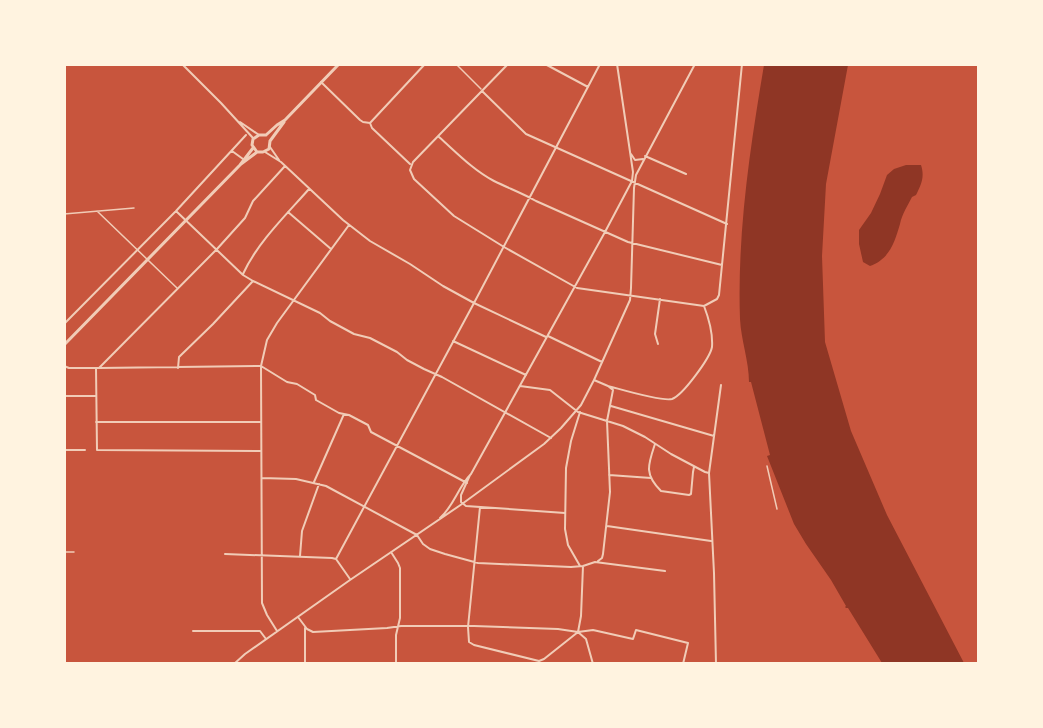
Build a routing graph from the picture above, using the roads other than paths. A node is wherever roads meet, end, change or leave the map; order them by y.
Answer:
1 (182, 64) edge
2 (339, 64) edge
3 (425, 64) edge
4 (456, 64) edge
5 (508, 64) edge
6 (545, 64) edge
7 (600, 64) edge
8 (617, 64) edge
9 (695, 64) edge
10 (742, 64) edge
11 (321, 82) junction
12 (588, 87) junction
13 (482, 91) junction
14 (237, 120) junction
15 (285, 120) junction
16 (370, 123) junction
17 (246, 135) dead end
18 (259, 135) junction
19 (266, 135) junction
20 (438, 136) junction
21 (253, 139) junction
22 (270, 141) junction
23 (629, 146) junction
24 (270, 147) junction
25 (556, 147) junction
26 (253, 148) junction
27 (232, 152) junction
28 (257, 152) junction
29 (265, 152) junction
30 (645, 157) junction
31 (243, 159) junction
32 (281, 162) junction
33 (240, 165) junction
34 (411, 165) junction
35 (285, 166) junction
36 (686, 174) dead end
37 (633, 181) junction
38 (309, 189) junction
39 (624, 197) junction
40 (634, 197) junction
41 (530, 198) junction
42 (134, 208) dead end
43 (176, 210) junction
44 (97, 211) junction
45 (288, 212) junction
46 (64, 214) edge
47 (186, 220) junction
48 (727, 224) junction
49 (349, 225) junction
50 (605, 232) junction
51 (633, 243) junction
52 (504, 247) junction
53 (217, 249) junction
54 (331, 249) junction
55 (138, 250) junction
56 (147, 260) junction
57 (722, 265) junction
58 (243, 274) junction
59 (253, 281) junction
60 (575, 286) junction
61 (178, 289) junction
62 (631, 296) junction
63 (660, 299) junction
64 (294, 300) junction
65 (474, 303) junction
66 (704, 306) junction
67 (64, 324) edge
68 (547, 337) junction
69 (453, 341) junction
70 (658, 344) dead end
71 (64, 345) edge
72 (602, 362) junction
73 (64, 366) edge
74 (261, 366) junction
75 (98, 368) junction
76 (178, 368) junction
77 (435, 374) junction
78 (526, 375) junction
79 (594, 380) junction
80 (721, 385) dead end
81 (520, 386) junction
82 (608, 386) junction
83 (64, 396) edge
84 (96, 396) junction
85 (611, 406) junction
86 (578, 411) junction
87 (505, 412) junction
88 (344, 414) junction
89 (607, 421) junction
90 (96, 422) junction
91 (261, 422) junction
92 (714, 436) junction
93 (551, 438) junction
94 (655, 443) junction
95 (397, 445) junction
96 (64, 450) edge
97 (85, 450) dead end
98 (261, 451) junction
99 (767, 466) dead end
100 (694, 467) junction
101 (709, 473) junction
102 (609, 475) junction
103 (261, 478) junction
104 (651, 478) junction
105 (314, 482) junction
106 (466, 482) junction
107 (319, 484) junction
108 (462, 504) junction
109 (364, 506) junction
110 (480, 507) junction
111 (777, 509) dead end
112 (565, 513) junction
113 (433, 524) junction
114 (607, 526) junction
115 (417, 535) junction
116 (712, 542) junction
117 (64, 552) edge
118 (74, 552) dead end
119 (391, 552) junction
120 (225, 554) dead end
121 (262, 555) junction
122 (300, 556) junction
123 (336, 559) junction
124 (476, 562) junction
125 (596, 562) junction
126 (582, 566) junction
127 (665, 571) dead end
128 (350, 580) junction
129 (298, 616) junction
130 (399, 626) junction
131 (305, 627) junction
132 (468, 627) junction
133 (193, 631) dead end
134 (278, 631) junction
135 (578, 632) junction
136 (266, 639) junction
137 (234, 663) edge
138 (305, 663) edge
139 (396, 663) edge
140 (593, 663) edge
141 (683, 663) edge
142 (716, 663) edge

1 - 14 street
2 - 11 street
3 - 16 street
4 - 13 lane
5 - 13 street
6 - 12 street
7 - 12 street
8 - 23 street
9 - 30 street
10 - 48 street
11 - 15 street
11 - 16 street
12 - 25 street
13 - 20 street
13 - 25 street
14 - 18 street
14 - 21 street
15 - 19 street
15 - 22 street
16 - 34 street
17 - 27 street
18 - 19 street
18 - 21 street
19 - 22 street
20 - 34 street
20 - 41 street
21 - 26 street
22 - 24 street
23 - 30 street
23 - 37 street
24 - 29 street
24 - 32 street
25 - 37 street
25 - 41 street
26 - 28 street
26 - 31 street
27 - 31 street
27 - 43 street
28 - 29 street
28 - 33 street
29 - 32 street
30 - 36 street
30 - 37 street
31 - 33 street
32 - 35 street
33 - 47 street
34 - 52 street
35 - 38 street
35 - 53 street
37 - 39 street
37 - 40 street
37 - 48 street
38 - 45 street
38 - 49 street
39 - 40 street
39 - 50 street
40 - 51 street
41 - 50 street
41 - 52 street
42 - 44 lane
43 - 47 street
43 - 55 street
44 - 46 lane
44 - 55 lane
45 - 54 street
45 - 58 street
47 - 53 street
47 - 56 street
48 - 57 street
49 - 54 street
49 - 65 street
50 - 51 street
50 - 60 street
51 - 57 street
51 - 62 street
52 - 60 street
52 - 65 street
53 - 58 street
53 - 61 street
54 - 64 street
55 - 56 lane
55 - 67 street
56 - 61 lane
56 - 71 street
57 - 66 street
58 - 59 street
59 - 64 street
59 - 76 street
60 - 62 street
60 - 68 street
61 - 75 street
62 - 63 street
62 - 72 street
63 - 66 street
63 - 70 street
64 - 74 street
64 - 77 street
65 - 68 street
65 - 69 street
66 - 82 street
68 - 72 street
68 - 78 street
69 - 77 street
69 - 78 street
72 - 79 street
73 - 75 street
74 - 76 street
74 - 88 street
74 - 91 street
75 - 76 street
75 - 84 street
77 - 87 street
77 - 95 street
78 - 81 street
79 - 82 street
79 - 86 street
80 - 92 street
81 - 86 street
81 - 87 street
82 - 85 street
83 - 84 street
84 - 90 street
85 - 89 street
85 - 92 street
86 - 89 street
86 - 93 street
86 - 112 street
87 - 93 street
87 - 106 street
88 - 95 street
88 - 105 street
89 - 94 street
89 - 102 street
90 - 91 street
90 - 98 street
91 - 98 street
92 - 101 street
93 - 108 street
94 - 100 street
94 - 104 street
95 - 106 street
95 - 109 street
96 - 97 street
98 - 103 street
99 - 111 lane
100 - 101 street
100 - 104 street
101 - 116 street
102 - 104 street
102 - 114 street
103 - 105 street
103 - 121 street
105 - 107 street
106 - 108 street
106 - 113 street
107 - 109 street
107 - 122 street
108 - 110 street
108 - 113 street
109 - 115 street
109 - 123 street
110 - 112 street
110 - 124 street
112 - 126 street
113 - 115 street
114 - 116 street
114 - 125 street
115 - 119 street
115 - 124 street
116 - 142 street
117 - 118 lane
119 - 128 street
119 - 130 street
120 - 121 street
121 - 122 street
121 - 134 street
122 - 123 street
123 - 128 street
124 - 126 street
124 - 132 street
125 - 126 street
125 - 127 street
126 - 135 street
128 - 129 street
129 - 131 street
129 - 134 street
130 - 131 street
130 - 132 street
130 - 139 street
131 - 138 street
132 - 135 street
132 - 135 street
133 - 136 street
134 - 136 street
135 - 140 street
135 - 141 street
136 - 137 street

